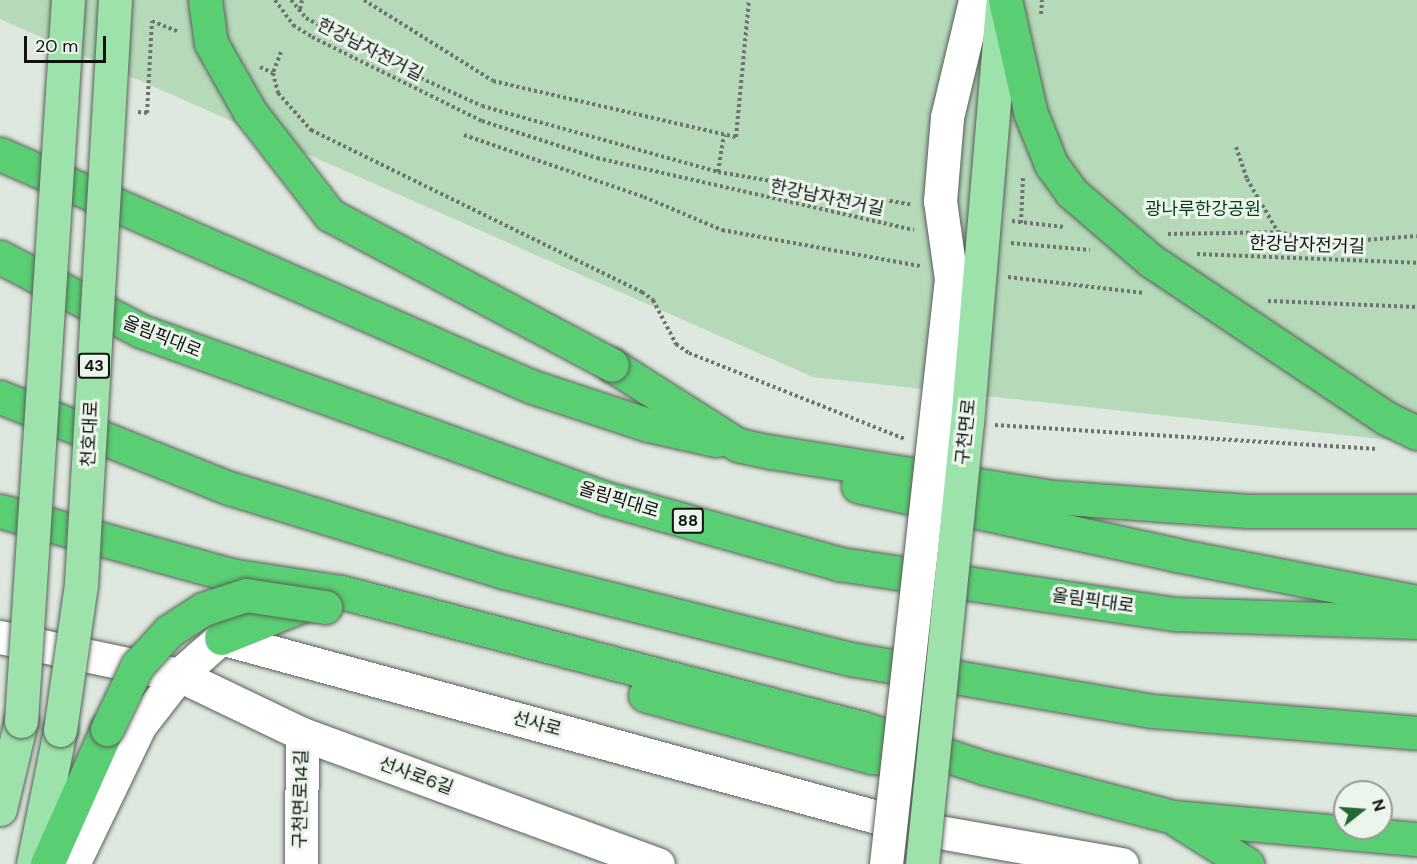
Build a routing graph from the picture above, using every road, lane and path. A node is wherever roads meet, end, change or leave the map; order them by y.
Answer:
1 (69, 0) edge
2 (115, 0) edge
3 (204, 0) edge
4 (275, 0) edge
5 (291, 0) edge
6 (302, 0) edge
7 (364, 0) edge
8 (750, 0) edge
9 (975, 0) edge
10 (1004, 0) edge
11 (299, 10) junction
12 (188, 36) dead end
13 (281, 52) dead end
14 (147, 113) dead end
15 (724, 134) junction
16 (1236, 147) dead end
17 (0, 155) edge
18 (718, 172) junction
19 (916, 205) dead end
20 (1010, 221) dead end
21 (1072, 227) dead end
22 (923, 232) dead end
23 (1278, 232) junction
24 (1160, 233) dead end
25 (1417, 236) edge
26 (1004, 242) dead end
27 (1098, 250) dead end
28 (1192, 254) dead end
29 (0, 257) edge
30 (1417, 263) edge
31 (0, 397) edge
32 (968, 423) junction
33 (1417, 433) edge
34 (738, 445) junction
35 (1373, 448) dead end
36 (933, 450) junction
37 (772, 452) junction
38 (0, 511) edge
39 (1417, 511) edge
40 (333, 599) junction
41 (1417, 602) edge
42 (1417, 622) edge
43 (0, 637) edge
44 (221, 638) junction
45 (179, 675) junction
46 (1417, 733) edge
47 (302, 734) junction
48 (0, 809) edge
49 (1173, 817) junction
50 (1417, 839) edge
51 (1018, 856) edge
52 (33, 864) edge
53 (47, 864) edge
54 (73, 864) edge
55 (301, 864) edge
56 (658, 864) edge
57 (886, 864) edge
58 (921, 864) edge
59 (1122, 864) edge
60 (1247, 864) edge

1 - 48 main road, bridge
2 - 52 main road, 천호대로 / 43, bridge
3 - 34 highway, bridge
4 - 22 path, 한강남자전거길
5 - 11 path
6 - 11 path
7 - 15 path
8 - 15 path
9 - 36 street, bridge
10 - 32 main road, 구천면로, bridge
10 - 33 highway, bridge
11 - 18 path
12 - 14 path
13 - 36 path
15 - 18 path
16 - 23 path
17 - 34 highway
18 - 19 path
20 - 21 path
23 - 24 path
23 - 25 path
26 - 27 path
28 - 30 path, 한강남자전거길
29 - 42 highway, 올림픽대로 / 88
31 - 46 highway
32 - 35 path
32 - 58 main road, 구천면로, bridge
34 - 37 highway
36 - 57 street, bridge
37 - 39 highway
37 - 41 highway
38 - 40 highway
40 - 44 highway
40 - 49 highway
40 - 53 highway, bridge
43 - 45 street, 선사로6길
44 - 45 street
44 - 51 street, 선사로
45 - 47 street, 선사로6길
45 - 54 street
47 - 55 street, 구천면로14길
47 - 56 street, 선사로6길
49 - 50 highway
49 - 60 highway
51 - 59 street, 선사로

